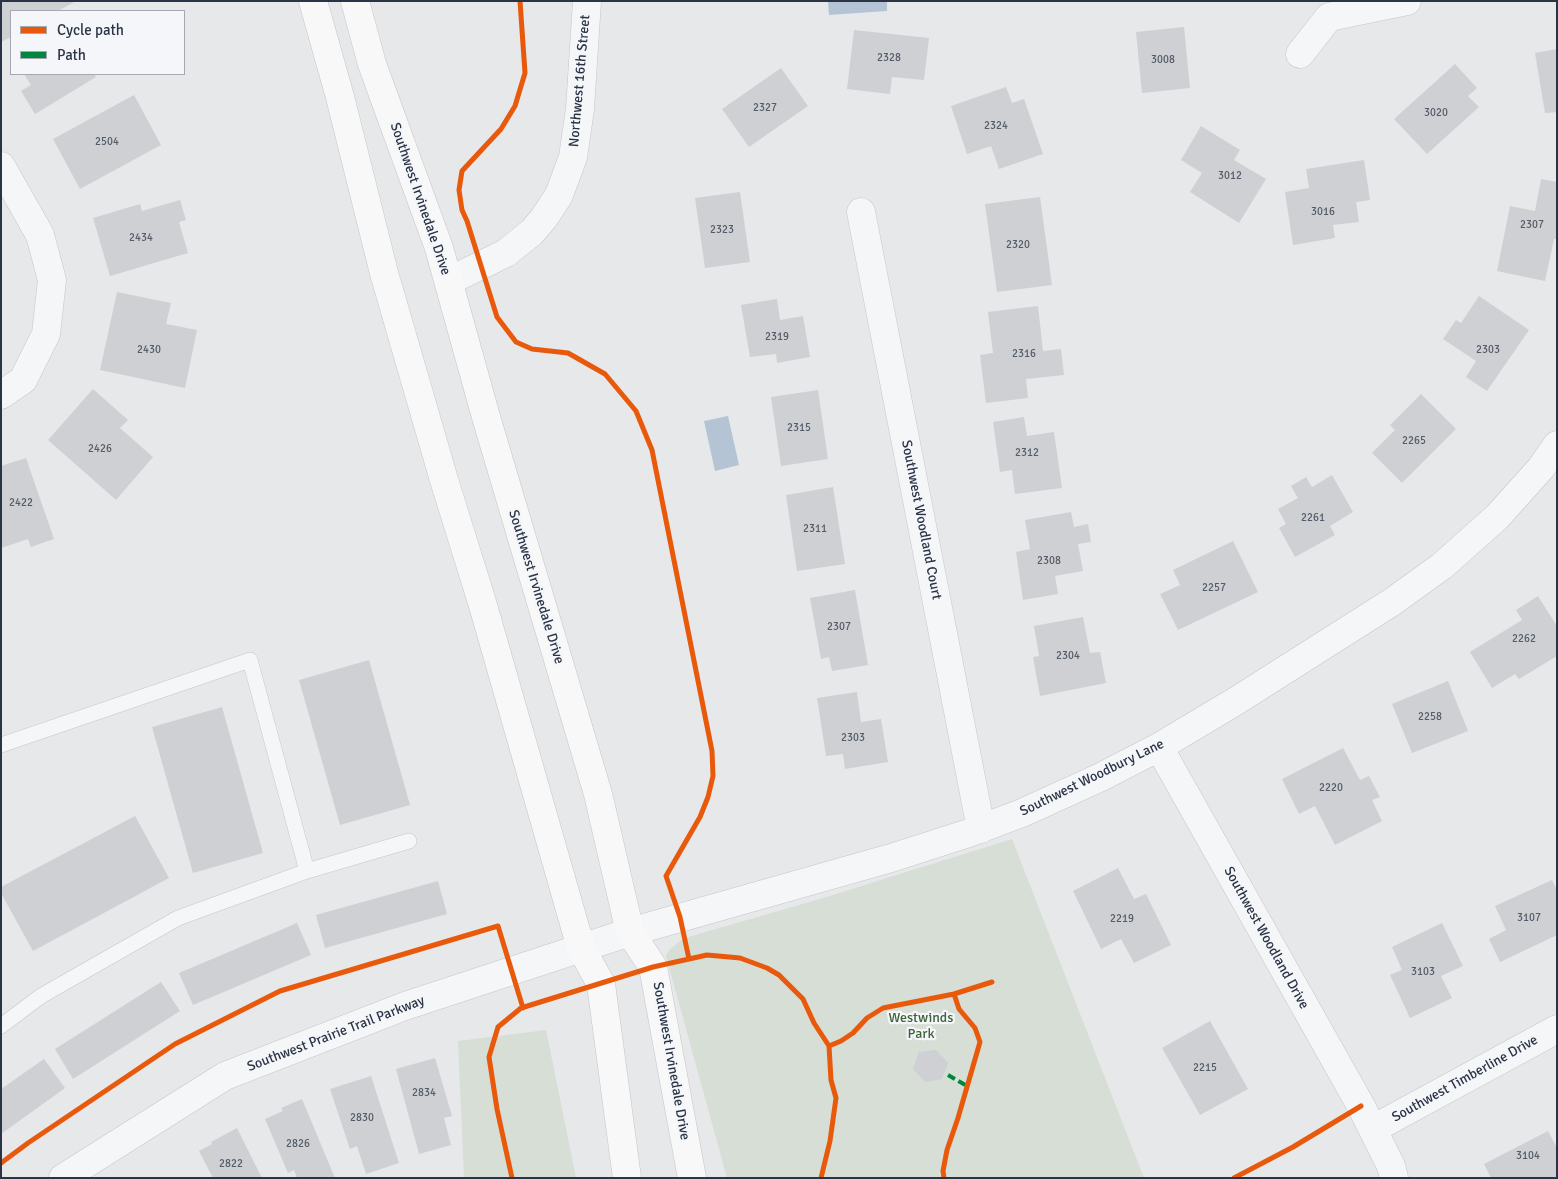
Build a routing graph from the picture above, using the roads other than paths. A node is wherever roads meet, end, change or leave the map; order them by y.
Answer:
1 (313, 1) edge
2 (355, 1) edge
3 (587, 1) edge
4 (1407, 1) edge
5 (1300, 54) dead end
6 (1, 166) edge
7 (861, 212) dead end
8 (449, 281) junction
9 (1, 395) edge
10 (1557, 445) edge
11 (1, 745) edge
12 (1159, 747) junction
13 (981, 829) junction
14 (409, 841) dead end
15 (307, 871) junction
16 (630, 932) junction
17 (581, 948) junction
18 (1, 1026) edge
19 (1557, 1029) edge
20 (1373, 1129) junction
21 (62, 1178) edge
22 (627, 1178) edge
23 (692, 1178) edge
24 (1394, 1178) edge

1 - 17 main road
2 - 8 main road, Southwest Irvinedale Drive
3 - 8 street, Northwest 16th Street
4 - 5 street
6 - 9 street
7 - 13 street, Southwest Woodland Court
8 - 16 main road, Southwest Irvinedale Drive
10 - 12 street, Southwest Woodbury Lane
11 - 15 lane
12 - 13 street, Southwest Woodbury Lane
12 - 20 street, Southwest Woodland Drive
13 - 16 street, Southwest Woodbury Lane
14 - 15 lane
15 - 18 lane
16 - 17 street, Southwest Prairie Trail Parkway
16 - 23 main road, Southwest Irvinedale Drive
17 - 21 street, Southwest Prairie Trail Parkway
17 - 22 main road
19 - 20 street, Southwest Timberline Drive
20 - 24 street, Southwest Woodland Drive

